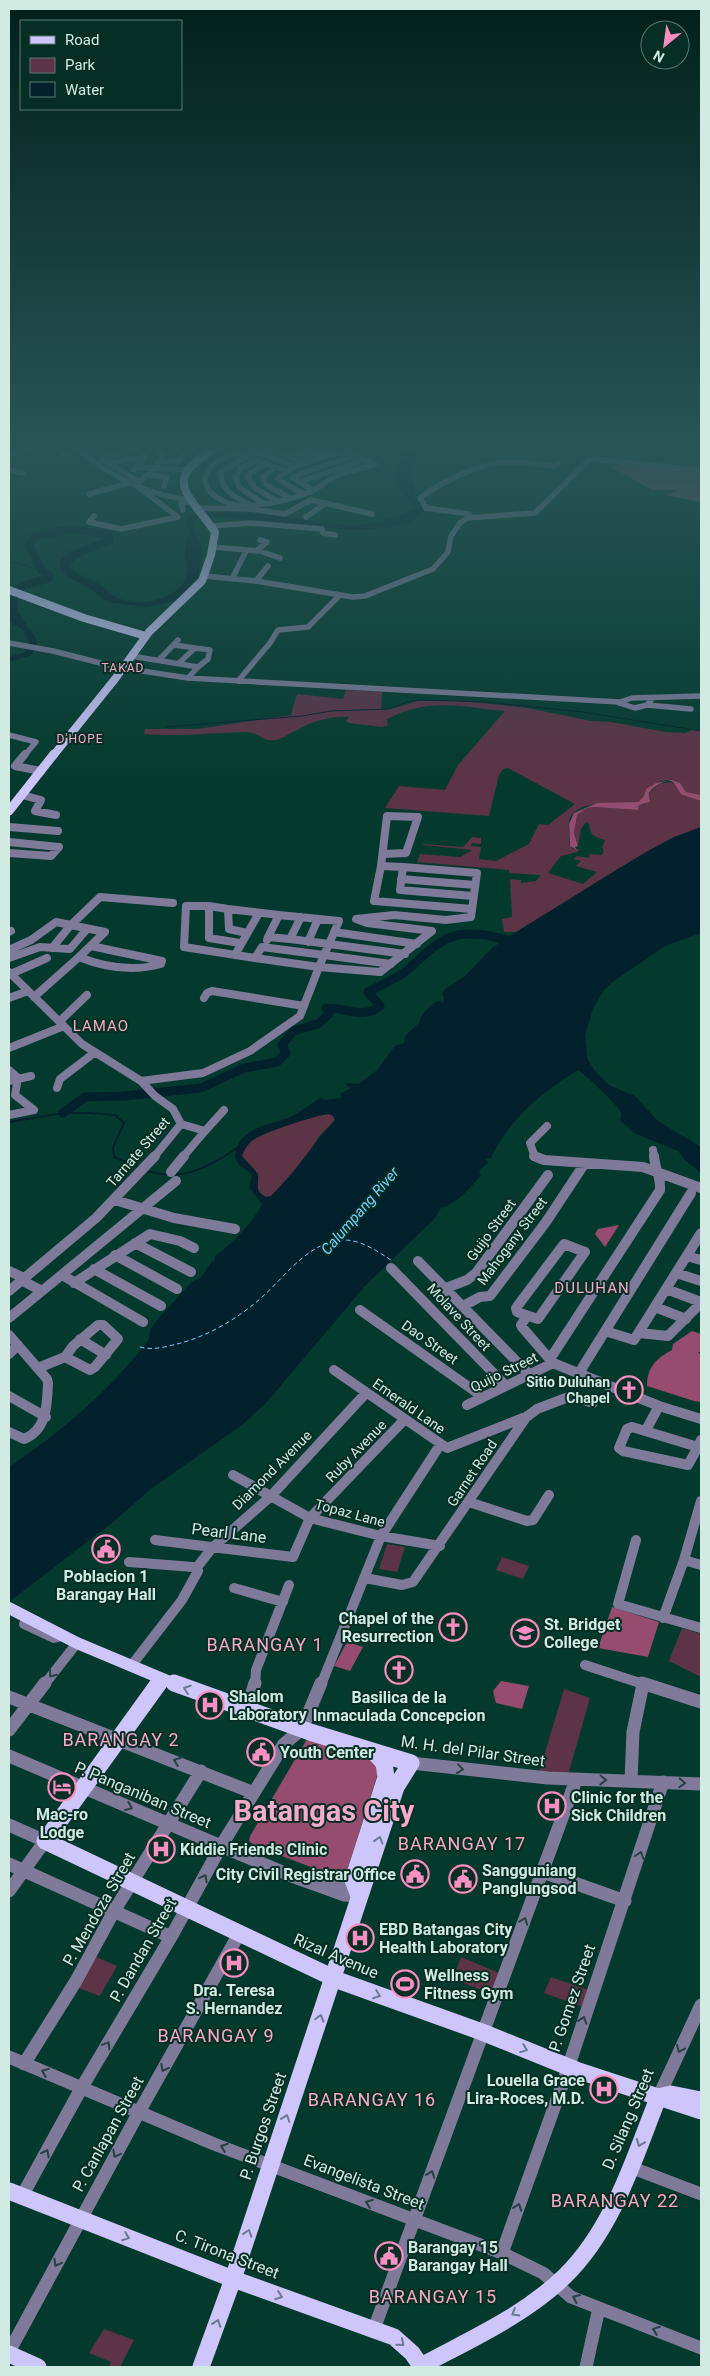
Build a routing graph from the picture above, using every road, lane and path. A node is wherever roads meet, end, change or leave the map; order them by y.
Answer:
1 (209, 560) edge
2 (241, 560) edge
3 (441, 560) edge
4 (268, 566) dead end
5 (205, 576) junction
6 (232, 579) junction
7 (256, 581) junction
8 (10, 590) edge
9 (340, 595) junction
10 (146, 636) junction
11 (9, 643) edge
12 (195, 648) junction
13 (131, 656) junction
14 (159, 660) junction
15 (179, 663) junction
16 (198, 667) junction
17 (123, 668) junction
18 (188, 678) junction
19 (238, 681) junction
20 (701, 696) edge
21 (653, 698) junction
22 (613, 701) junction
23 (647, 705) junction
24 (691, 709) dead end
25 (9, 729) edge
26 (9, 735) edge
27 (41, 771) junction
28 (22, 795) junction
29 (9, 811) edge
30 (56, 815) dead end
31 (9, 827) edge
32 (58, 831) dead end
33 (9, 842) edge
34 (9, 853) edge
35 (383, 854) junction
36 (381, 866) junction
37 (403, 867) junction
38 (401, 879) junction
39 (475, 884) junction
40 (400, 890) junction
41 (473, 896) junction
42 (374, 900) junction
43 (397, 902) junction
44 (173, 903) dead end
45 (208, 906) junction
46 (228, 909) junction
47 (472, 909) junction
48 (259, 912) junction
49 (279, 914) junction
50 (301, 917) junction
51 (372, 917) junction
52 (318, 919) junction
53 (356, 919) junction
54 (448, 920) junction
55 (339, 921) junction
56 (70, 926) junction
57 (87, 929) junction
58 (432, 931) junction
59 (334, 932) junction
60 (246, 933) junction
61 (268, 937) junction
62 (290, 939) junction
63 (308, 942) junction
64 (240, 943) junction
65 (329, 944) junction
66 (417, 944) junction
67 (91, 946) junction
68 (262, 947) junction
69 (52, 948) junction
70 (9, 950) edge
71 (405, 954) junction
72 (131, 955) junction
73 (235, 955) junction
74 (324, 955) junction
75 (9, 958) edge
76 (47, 958) dead end
77 (79, 958) junction
78 (255, 958) junction
79 (391, 964) junction
80 (319, 967) junction
81 (118, 968) junction
82 (10, 973) edge
83 (31, 994) junction
84 (87, 995) dead end
85 (9, 998) edge
86 (204, 998) dead end
87 (304, 1006) junction
88 (62, 1024) junction
89 (9, 1048) edge
90 (94, 1053) junction
91 (9, 1070) edge
92 (31, 1076) dead end
93 (18, 1078) junction
94 (9, 1081) edge
95 (141, 1081) junction
96 (57, 1088) dead end
97 (12, 1096) edge
98 (224, 1110) dead end
99 (9, 1114) edge
100 (181, 1124) junction
101 (547, 1126) dead end
102 (205, 1131) junction
103 (654, 1150) dead end
104 (585, 1163) junction
105 (655, 1171) junction
106 (548, 1175) dead end
107 (701, 1188) edge
108 (691, 1193) dead end
109 (115, 1200) junction
110 (142, 1209) junction
111 (235, 1230) dead end
112 (700, 1238) edge
113 (135, 1242) junction
114 (194, 1248) dead end
115 (115, 1255) junction
116 (687, 1256) junction
117 (701, 1260) edge
118 (418, 1261) dead end
119 (391, 1268) dead end
120 (94, 1269) junction
121 (9, 1270) edge
122 (191, 1272) dead end
123 (676, 1272) junction
124 (62, 1275) junction
125 (23, 1279) junction
126 (701, 1281) edge
127 (74, 1283) junction
128 (446, 1288) junction
129 (177, 1289) dead end
130 (666, 1289) junction
131 (9, 1291) edge
132 (42, 1291) junction
133 (701, 1303) edge
134 (161, 1306) dead end
135 (462, 1306) junction
136 (655, 1307) junction
137 (360, 1310) dead end
138 (527, 1316) junction
139 (9, 1318) edge
140 (686, 1319) junction
141 (143, 1322) dead end
142 (606, 1332) junction
143 (639, 1333) junction
144 (9, 1335) edge
145 (80, 1339) junction
146 (18, 1345) junction
147 (9, 1354) edge
148 (106, 1355) junction
149 (64, 1357) junction
150 (551, 1361) junction
151 (38, 1368) junction
152 (334, 1370) dead end
153 (580, 1373) junction
154 (529, 1374) junction
155 (506, 1386) junction
156 (366, 1393) junction
157 (9, 1396) edge
158 (483, 1397) junction
159 (593, 1403) dead end
160 (467, 1405) dead end
161 (659, 1406) junction
162 (528, 1416) junction
163 (46, 1417) junction
164 (404, 1420) junction
165 (701, 1420) edge
166 (646, 1430) junction
167 (9, 1432) edge
168 (700, 1443) edge
169 (440, 1445) junction
170 (234, 1475) dead end
171 (549, 1495) dead end
172 (271, 1496) junction
173 (701, 1501) edge
174 (469, 1502) junction
175 (310, 1518) junction
176 (381, 1536) junction
177 (155, 1540) dead end
178 (636, 1540) dead end
179 (440, 1546) junction
180 (212, 1548) junction
181 (296, 1551) joint
182 (684, 1560) junction
183 (129, 1562) dead end
184 (701, 1565) edge
185 (198, 1566) dead end
186 (366, 1578) junction
187 (289, 1586) dead end
188 (234, 1588) dead end
189 (283, 1602) junction
190 (9, 1608) edge
191 (663, 1618) junction
192 (24, 1624) dead end
193 (701, 1628) edge
194 (57, 1634) junction
195 (77, 1643) junction
196 (585, 1665) dead end
197 (131, 1666) junction
198 (162, 1678) junction
199 (644, 1684) junction
200 (9, 1697) edge
201 (701, 1702) edge
202 (28, 1705) junction
203 (246, 1709) junction
204 (302, 1729) junction
205 (9, 1730) edge
206 (120, 1740) junction
207 (376, 1754) junction
208 (9, 1756) edge
209 (412, 1763) junction
210 (201, 1771) junction
211 (393, 1776) junction
212 (576, 1780) junction
213 (631, 1781) junction
214 (663, 1782) junction
215 (701, 1784) edge
216 (84, 1787) junction
217 (254, 1792) junction
218 (169, 1824) junction
219 (9, 1825) edge
220 (45, 1841) junction
221 (221, 1846) junction
222 (9, 1864) edge
223 (23, 1870) junction
224 (543, 1872) junction
225 (353, 1880) junction
226 (132, 1882) junction
227 (319, 1887) junction
228 (9, 1891) edge
229 (359, 1896) junction
230 (625, 1901) junction
231 (187, 1909) junction
232 (114, 1911) junction
233 (239, 1934) junction
234 (171, 1937) junction
235 (332, 1978) junction
236 (701, 2005) edge
237 (482, 2032) junction
238 (9, 2057) edge
239 (24, 2064) junction
240 (567, 2066) junction
241 (82, 2087) junction
242 (658, 2098) junction
243 (701, 2100) edge
244 (701, 2111) edge
245 (139, 2112) junction
246 (270, 2164) junction
247 (630, 2167) junction
248 (16, 2193) edge
249 (701, 2194) edge
250 (81, 2220) junction
251 (415, 2220) junction
252 (502, 2254) junction
253 (233, 2279) junction
254 (554, 2285) junction
255 (599, 2308) junction
256 (374, 2329) junction
257 (701, 2348) edge
258 (9, 2353) edge
259 (38, 2367) edge
260 (201, 2367) edge
261 (421, 2367) edge
262 (586, 2367) edge

1 - 5 main road
2 - 6 street
3 - 9 street
4 - 7 street
5 - 6 street
5 - 10 main road
6 - 7 street
7 - 9 street
8 - 10 main road
9 - 19 street
10 - 13 main road
11 - 17 street
12 - 14 street
12 - 15 street
12 - 16 street
13 - 14 street
13 - 17 main road
14 - 15 street
15 - 16 street
16 - 18 street
17 - 18 street
17 - 27 main road
18 - 19 street
19 - 22 street
20 - 21 street
21 - 22 street
21 - 23 street
22 - 23 street
23 - 24 street
25 - 26 street
26 - 27 street
27 - 28 main road
28 - 29 main road
28 - 30 street
31 - 32 street
33 - 34 street
35 - 35 street
35 - 36 street
36 - 37 street
36 - 42 street
37 - 38 street
37 - 39 street
38 - 39 street
38 - 40 street
39 - 41 street
40 - 41 street
40 - 43 street
41 - 47 street
42 - 43 street
42 - 51 street
43 - 47 street
44 - 56 street
45 - 46 street
45 - 64 street
45 - 73 street
46 - 48 street
46 - 60 street
47 - 54 street
48 - 49 street
48 - 60 street
49 - 50 street
49 - 61 street
50 - 52 street
50 - 62 street
51 - 53 street
51 - 54 street
52 - 55 street
52 - 63 street
53 - 55 street
53 - 58 street
54 - 58 street
55 - 59 street
56 - 57 street
56 - 69 street
56 - 70 street
57 - 67 street
57 - 69 street
58 - 66 street
59 - 65 street
59 - 66 street
60 - 64 street
61 - 62 street
61 - 68 street
62 - 63 street
63 - 65 street
64 - 73 street
65 - 71 street
65 - 74 street
66 - 71 street
67 - 72 street
67 - 77 street
68 - 74 street
68 - 78 street
69 - 75 street
71 - 79 street
72 - 81 street
72 - 81 street
73 - 78 street
74 - 79 street
74 - 80 street
76 - 82 street
77 - 81 street
77 - 83 street
78 - 80 street
79 - 80 street
80 - 87 street
82 - 83 street, Tarnate Street
83 - 85 street
83 - 88 street, Tarnate Street
84 - 88 street
86 - 87 street
87 - 95 street
88 - 89 street
88 - 90 street, Tarnate Street
90 - 95 street, Tarnate Street
90 - 96 street
91 - 93 street
92 - 93 street
93 - 94 street
93 - 97 street
95 - 100 street, Tarnate Street
97 - 99 street
98 - 102 street
100 - 102 street
100 - 109 street, Tarnate Street
101 - 104 street
102 - 110 street
103 - 105 street
104 - 105 street
104 - 135 street, Mahogany Street
105 - 107 street
105 - 150 street
106 - 128 street, Guijo Street
108 - 142 street
109 - 110 street
109 - 125 street, Tarnate Street
110 - 111 street
110 - 124 street
112 - 116 street
113 - 114 street
113 - 115 street
113 - 122 street
115 - 120 street
115 - 129 street
116 - 117 street
116 - 123 street
118 - 128 street
119 - 155 street, Molave Street
120 - 127 street
120 - 134 street
121 - 125 street
123 - 126 street
123 - 130 street
124 - 127 street
124 - 132 street
125 - 131 street, Tarnate Street
125 - 132 street
127 - 141 street
128 - 135 street
130 - 133 street
130 - 136 street
132 - 139 street
133 - 140 street
135 - 154 street
136 - 140 street
136 - 143 street
137 - 158 street, Dao Street
138 - 138 street
138 - 150 street
140 - 143 street
142 - 143 street
142 - 153 street
144 - 146 street
145 - 148 street
145 - 148 street
145 - 149 street
146 - 147 street
146 - 151 street
148 - 149 street
149 - 151 street
150 - 153 street
150 - 154 street, Quijo Street
151 - 163 street
152 - 156 street, Emerald Lane
153 - 161 street
154 - 155 street, Quijo Street
155 - 158 street, Quijo Street
156 - 164 street, Emerald Lane
156 - 172 street, Diamond Avenue
157 - 163 street
158 - 160 street, Quijo Street
159 - 162 street, Emerald Lane
161 - 165 street
161 - 166 street
162 - 169 street, Emerald Lane
162 - 174 street, Garnet Road
163 - 167 street
164 - 169 street, Emerald Lane
164 - 175 street, Ruby Avenue
166 - 168 street
166 - 168 street
169 - 176 street
170 - 172 street, Topaz Lane
171 - 174 street
172 - 175 street, Topaz Lane
172 - 180 street, Diamond Avenue
173 - 182 street
174 - 179 street, Garnet Road
175 - 176 street, Topaz Lane
175 - 181 street, Ruby Avenue
176 - 179 street, Topaz Lane
176 - 186 street
177 - 180 street, Pearl Lane
178 - 191 street
179 - 186 street
180 - 181 street, Pearl Lane
180 - 185 street, Diamond Avenue
182 - 184 street
182 - 191 street
183 - 197 street
186 - 204 street
187 - 189 street
188 - 189 street
189 - 203 street
190 - 194 main road, M. H. del Pilar Street
191 - 193 street
192 - 194 street
194 - 195 main road, M. H. del Pilar Street
195 - 197 main road, M. H. del Pilar Street
195 -> 202 street
196 - 199 street
197 - 198 main road, M. H. del Pilar Street
203 -> 198 main road, M. H. del Pilar Street
198 - 206 main road
199 - 201 street
199 - 213 street
200 - 202 street
202 - 205 street
202 - 206 street
203 - 204 main road, M. H. del Pilar Street
204 - 207 main road, M. H. del Pilar Street
204 - 217 street, P. Dandan Street
210 -> 206 street
206 - 216 main road
207 - 209 main road, M. H. del Pilar Street
207 - 211 main road
208 - 216 street, P. Panganiban Street
209 - 211 main road, P. Burgos Street
209 -> 212 street, M. H. del Pilar Street
210 - 217 street
210 - 218 street, P. Mendoza Street
211 - 225 main road, P. Burgos Street
229 -> 211 main road, P. Burgos Street
212 -> 213 street, M. H. del Pilar Street
212 - 224 street
213 - 214 street, M. H. del Pilar Street
214 -> 215 street, M. H. del Pilar Street
230 -> 214 street, P. Gomez Street
216 -> 218 street, P. Panganiban Street
216 - 220 main road
217 - 221 street, P. Dandan Street
218 - 221 street, P. Panganiban Street
218 - 226 street, P. Mendoza Street
219 - 220 street, Rizal Avenue
220 - 223 street
220 - 226 main road, Rizal Avenue
221 - 227 street, P. Panganiban Street
231 -> 221 street, P. Dandan Street
222 - 223 street
223 - 228 street
223 - 232 street
224 - 230 street
237 -> 224 street
225 - 227 street, P. Panganiban Street
225 - 229 main road
226 - 231 main road, Rizal Avenue
226 - 232 street, P. Mendoza Street
227 - 229 street, P. Panganiban Street
229 - 235 main road, P. Burgos Street
240 -> 230 street, P. Gomez Street
231 - 233 main road, Rizal Avenue
231 - 234 street, P. Dandan Street
232 - 234 street
232 - 239 street, P. Mendoza Street
233 - 235 main road, Rizal Avenue
233 -> 245 street, P. Canlapan Street
241 -> 234 street, P. Dandan Street
235 -> 237 main road, Rizal Avenue
246 -> 235 main road, P. Burgos Street
236 -> 242 street, D. Silang Street
237 -> 240 main road, Rizal Avenue
251 -> 237 street
238 - 239 street, Evangelista Street
241 -> 239 street, Evangelista Street
240 - 242 main road, Rizal Avenue
252 -> 240 street, P. Gomez Street
241 - 245 street, Evangelista Street
248 -> 241 street, P. Dandan Street
242 - 243 main road, Rizal Avenue
242 - 244 main road, Rizal Avenue
242 -> 247 main road, D. Silang Street
246 -> 245 street, Evangelista Street
245 -> 250 street, P. Canlapan Street
251 -> 246 street, Evangelista Street
253 -> 246 main road, P. Burgos Street
247 - 249 street
247 - 254 main road, D. Silang Street
248 - 250 main road, C. Tirona Street
250 -> 253 main road, C. Tirona Street
250 -> 258 street, P. Canlapan Street
251 - 252 street, Evangelista Street
251 - 256 street
252 - 254 street, Evangelista Street
253 -> 256 main road, C. Tirona Street
260 -> 253 main road, P. Burgos Street
255 -> 254 street, Evangelista Street
254 -> 261 main road, D. Silang Street
257 -> 255 street, Evangelista Street
255 - 262 street
256 -> 261 main road, C. Tirona Street
258 - 259 main road

